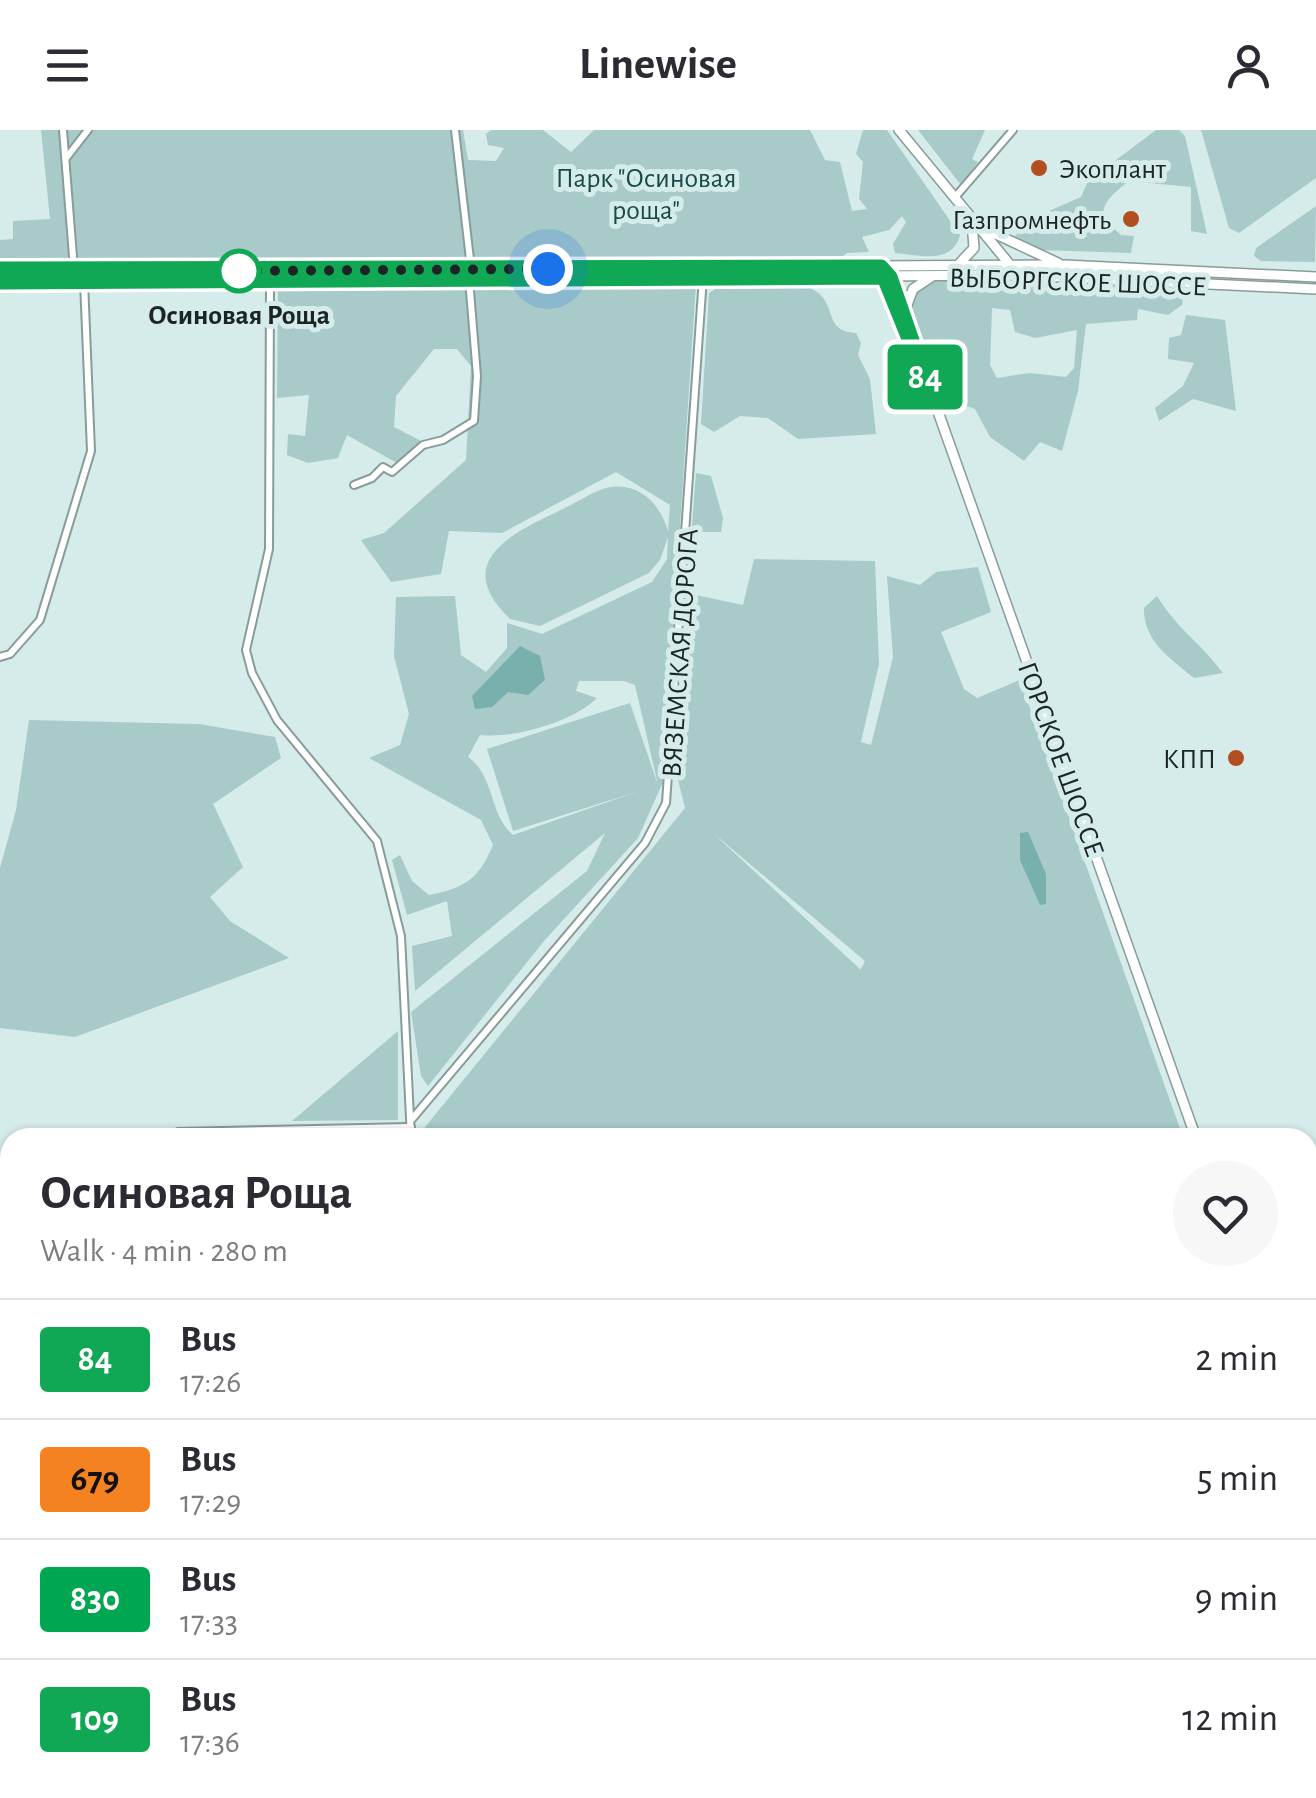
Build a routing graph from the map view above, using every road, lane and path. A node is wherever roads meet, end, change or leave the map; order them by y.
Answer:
1 (64, 130) edge
2 (88, 130) edge
3 (455, 130) edge
4 (902, 130) edge
5 (999, 130) edge
6 (1013, 130) edge
7 (997, 146) junction
8 (67, 158) junction
9 (957, 194) junction
10 (972, 220) junction
11 (987, 230) junction
12 (956, 266) junction
13 (1065, 266) junction
14 (1016, 269) junction
15 (0, 270) edge
16 (74, 270) junction
17 (470, 274) junction
18 (885, 274) junction
19 (703, 277) junction
20 (931, 277) junction
21 (1316, 277) edge
22 (84, 281) junction
23 (270, 281) junction
24 (0, 282) edge
25 (1316, 290) edge
26 (904, 316) junction
27 (926, 381) junction
28 (354, 485) dead end
29 (0, 657) edge
30 (412, 1123) junction
31 (282, 1128) edge
32 (412, 1128) edge
33 (1192, 1128) edge

1 - 8 street
2 - 8 street
3 - 17 street
4 - 9 main road
4 - 10 main road
5 - 7 street
6 - 7 street
7 - 9 street
8 - 16 street
9 - 11 main road
10 - 12 main road
10 - 14 main road
11 - 13 main road
11 - 14 main road
12 - 14 main road, ВЫБОРГСКОЕ ШОССЕ
12 - 18 main road, ВЫБОРГСКОЕ ШОССЕ
13 - 14 main road, ВЫБОРГСКОЕ ШОССЕ
13 - 21 main road, ВЫБОРГСКОЕ ШОССЕ
14 - 20 main road, ВЫБОРГСКОЕ ШОССЕ
14 - 25 main road, ВЫБОРГСКОЕ ШОССЕ
15 - 16 main road, ВЫБОРГСКОЕ ШОССЕ
16 - 17 main road, ВЫБОРГСКОЕ ШОССЕ
17 - 18 main road, ВЫБОРГСКОЕ ШОССЕ
17 - 19 main road, ВЫБОРГСКОЕ ШОССЕ
17 - 23 main road, ВЫБОРГСКОЕ ШОССЕ
17 - 28 street
18 - 19 main road, ВЫБОРГСКОЕ ШОССЕ
18 - 20 main road, ВЫБОРГСКОЕ ШОССЕ
18 - 26 main road, ГОРСКОЕ ШОССЕ
18 - 27 main road, ГОРСКОЕ ШОССЕ
19 - 30 street, ВЯЗЕМСКАЯ ДОРОГА
20 - 26 main road
22 - 23 main road, ВЫБОРГСКОЕ ШОССЕ
22 - 24 main road, ВЫБОРГСКОЕ ШОССЕ
22 - 29 street
23 - 30 street
26 - 27 main road, ГОРСКОЕ ШОССЕ
27 - 33 main road, ГОРСКОЕ ШОССЕ
30 - 31 street
30 - 32 street

